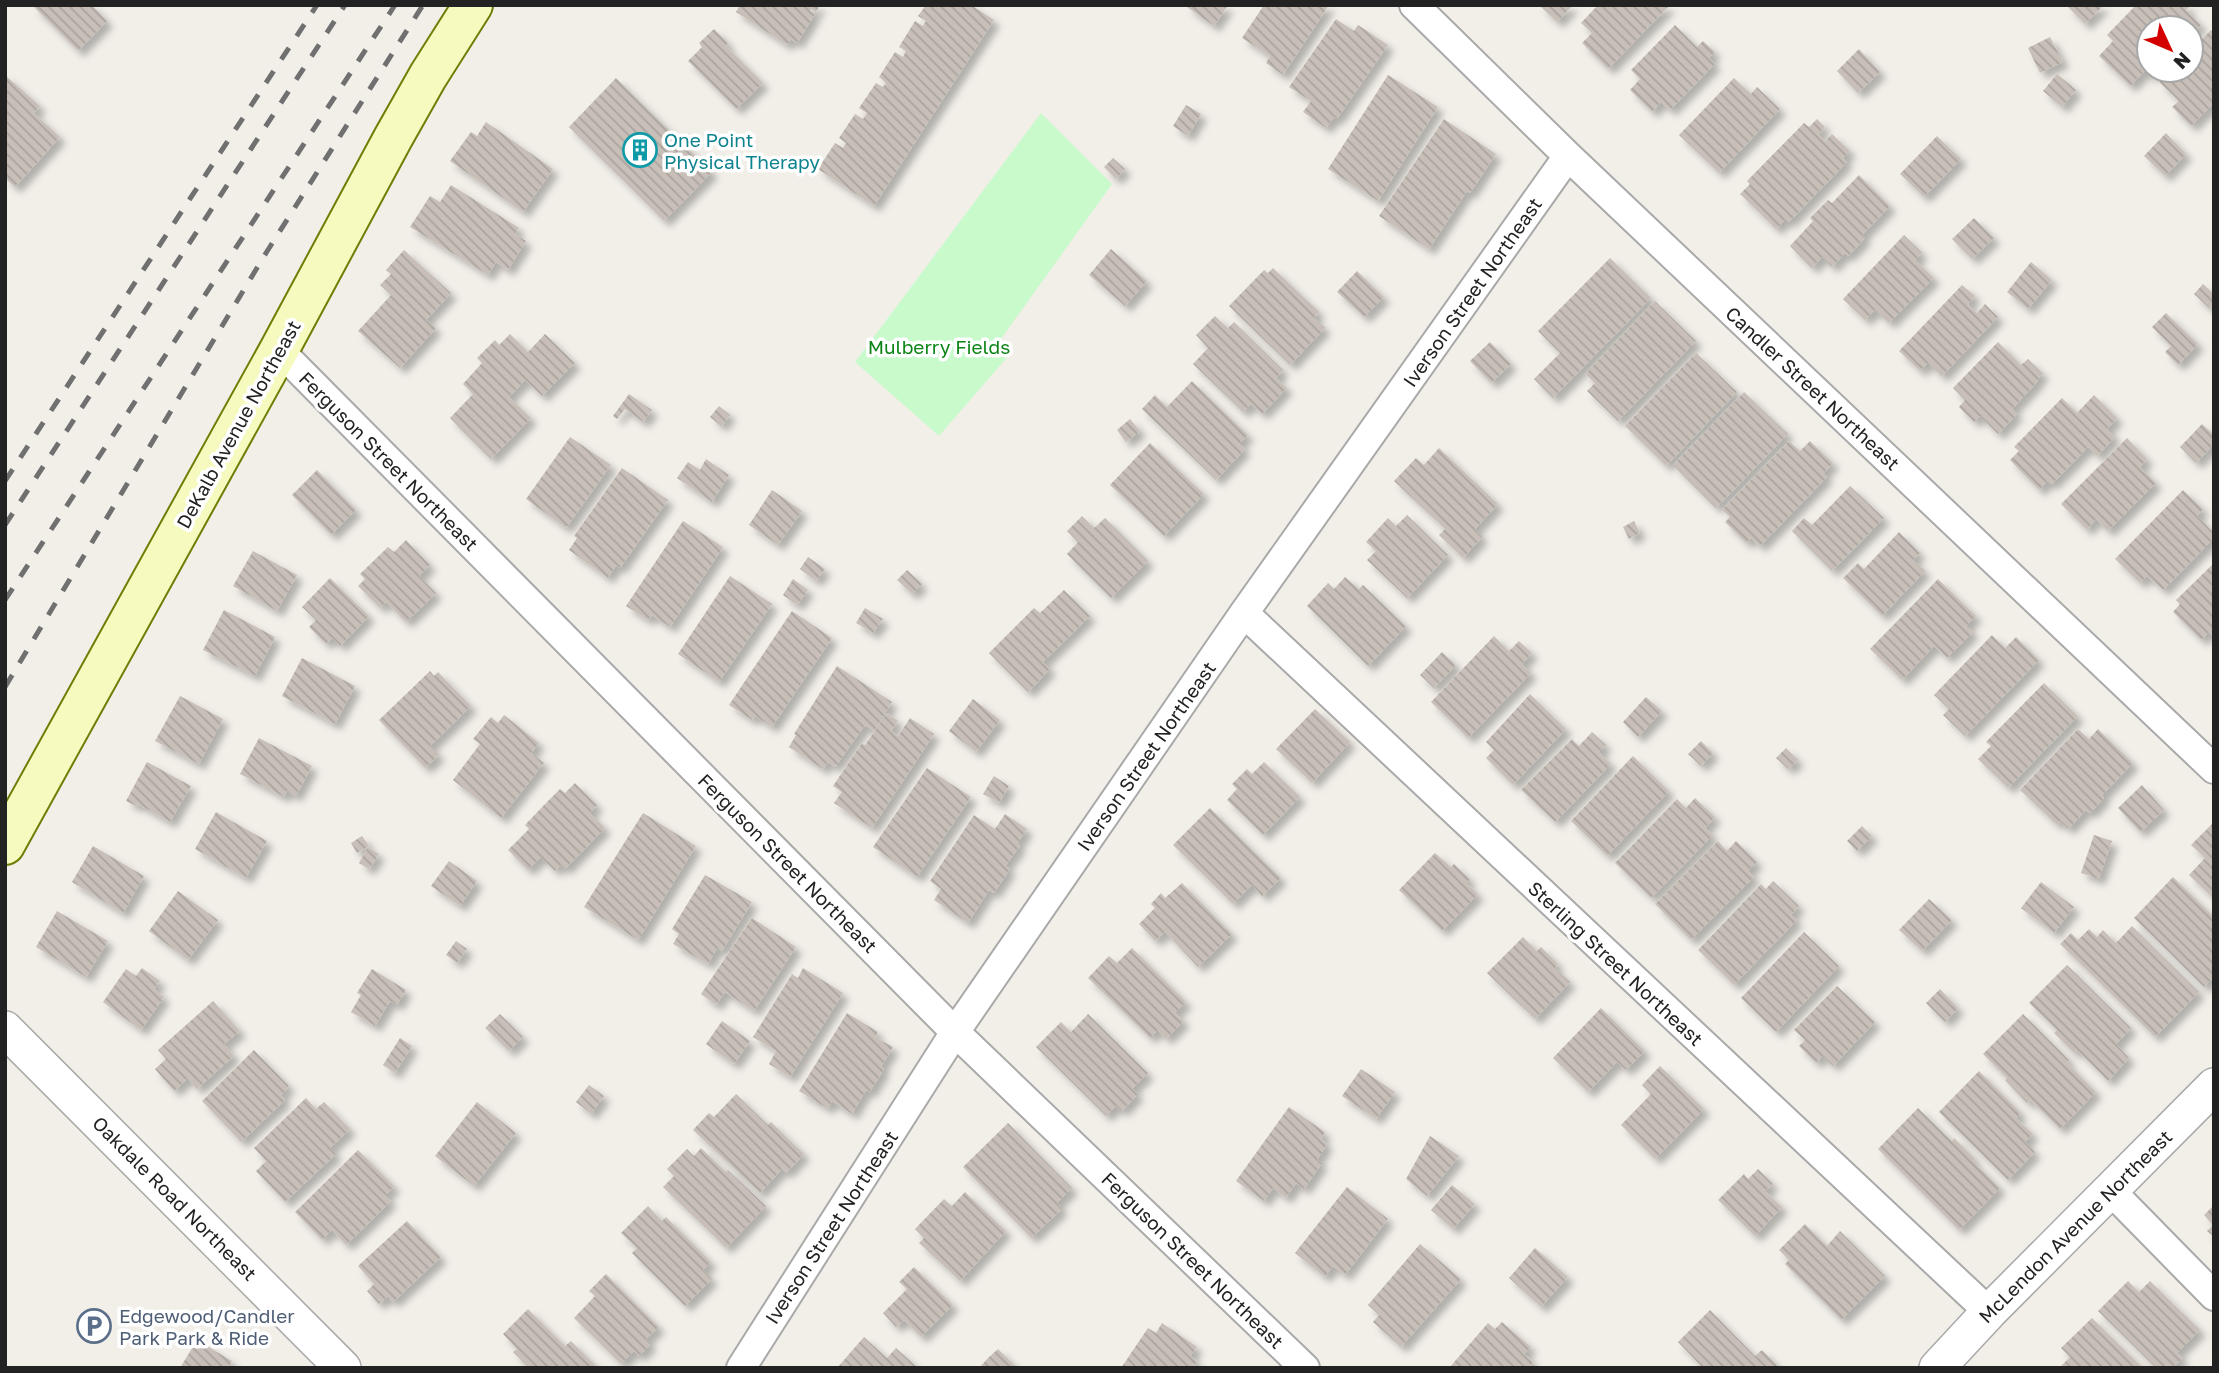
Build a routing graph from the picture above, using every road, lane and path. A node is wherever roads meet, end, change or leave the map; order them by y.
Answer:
1 (473, 5) edge
2 (1414, 5) edge
3 (1568, 156) junction
4 (279, 350) junction
5 (1244, 613) junction
6 (2214, 769) edge
7 (5, 845) edge
8 (5, 1029) edge
9 (956, 1032) junction
10 (2214, 1086) edge
11 (2110, 1190) junction
12 (2214, 1296) edge
13 (1989, 1312) junction
14 (343, 1368) edge
15 (741, 1368) edge
16 (1306, 1368) edge
17 (1937, 1368) edge

1 - 4 main road, DeKalb Avenue Northeast
2 - 3 street, Candler Street Northeast
3 - 5 street, Iverson Street Northeast
3 - 6 street, Candler Street Northeast
4 - 7 main road, DeKalb Avenue Northeast
4 - 9 street, Ferguson Street Northeast
5 - 9 street, Iverson Street Northeast
5 - 13 street, Sterling Street Northeast
8 - 14 street, Oakdale Road Northeast
9 - 15 street, Iverson Street Northeast
9 - 16 street, Ferguson Street Northeast
10 - 11 street, McLendon Avenue Northeast
11 - 12 street
11 - 13 street, McLendon Avenue Northeast
13 - 17 street, McLendon Avenue Northeast

